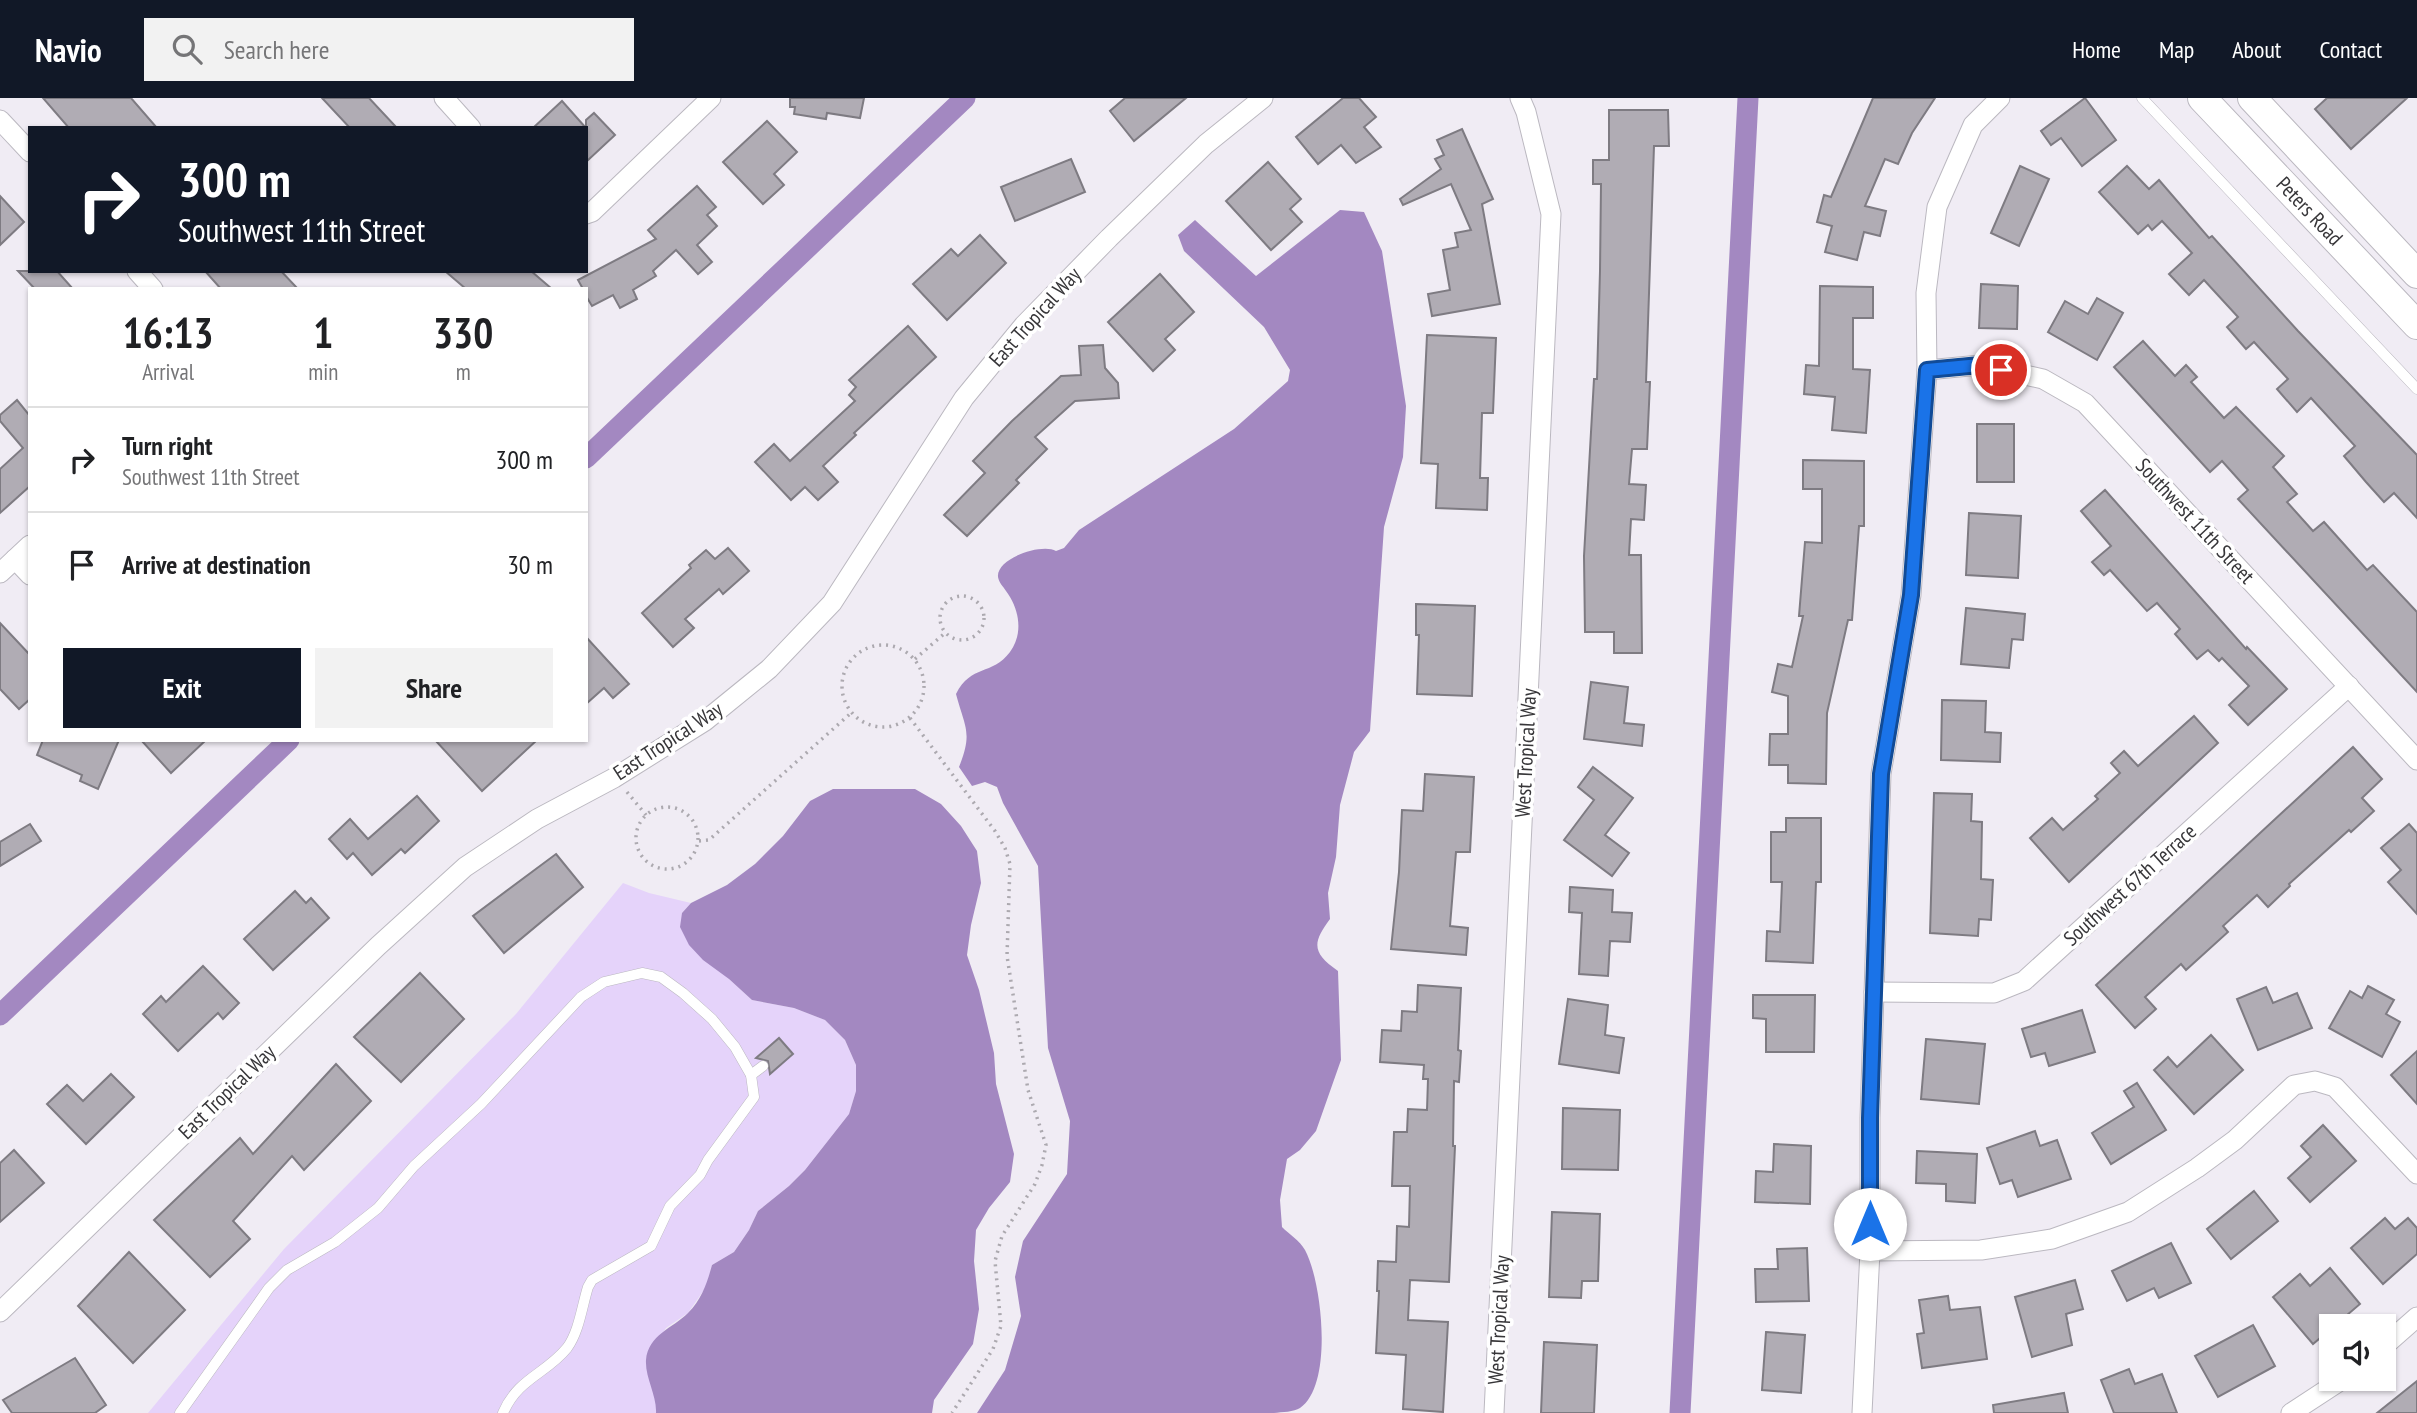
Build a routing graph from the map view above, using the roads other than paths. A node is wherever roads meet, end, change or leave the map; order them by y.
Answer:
1 (444, 98) edge
2 (711, 98) edge
3 (1263, 98) edge
4 (1520, 98) edge
5 (2000, 98) edge
6 (2142, 98) edge
7 (2202, 98) edge
8 (2252, 98) edge
9 (0, 120) edge
10 (469, 126) edge
11 (28, 150) edge
12 (588, 213) edge
13 (139, 273) edge
14 (2417, 274) edge
15 (151, 287) edge
16 (2417, 325) edge
17 (1927, 370) junction
18 (2417, 388) edge
19 (28, 547) edge
20 (15, 559) junction
21 (0, 573) edge
22 (28, 573) edge
23 (2349, 686) junction
24 (2417, 760) edge
25 (1874, 992) junction
26 (763, 1066) dead end
27 (751, 1075) junction
28 (2417, 1174) edge
29 (1870, 1251) junction
30 (0, 1312) edge
31 (2417, 1317) edge
32 (2396, 1335) edge
33 (2325, 1391) edge
34 (180, 1413) edge
35 (503, 1413) edge
36 (1494, 1413) edge
37 (1862, 1413) edge
38 (2291, 1413) edge

1 - 10 street
2 - 12 street
3 - 30 street, East Tropical Way
4 - 36 street, West Tropical Way
5 - 17 street
6 - 18 lane
7 - 16 main road, Peters Road
8 - 14 main road, Peters Road
9 - 11 street
13 - 15 street
17 - 23 street, Southwest 11th Street
17 - 25 street
19 - 20 street
20 - 21 street
20 - 22 street
23 - 24 street, Southwest 11th Street
23 - 25 street, Southwest 67th Terrace
25 - 29 street
26 - 27 lane
27 - 34 lane
27 - 35 lane
28 - 29 street
29 - 37 street
31 - 32 street
33 - 38 street

